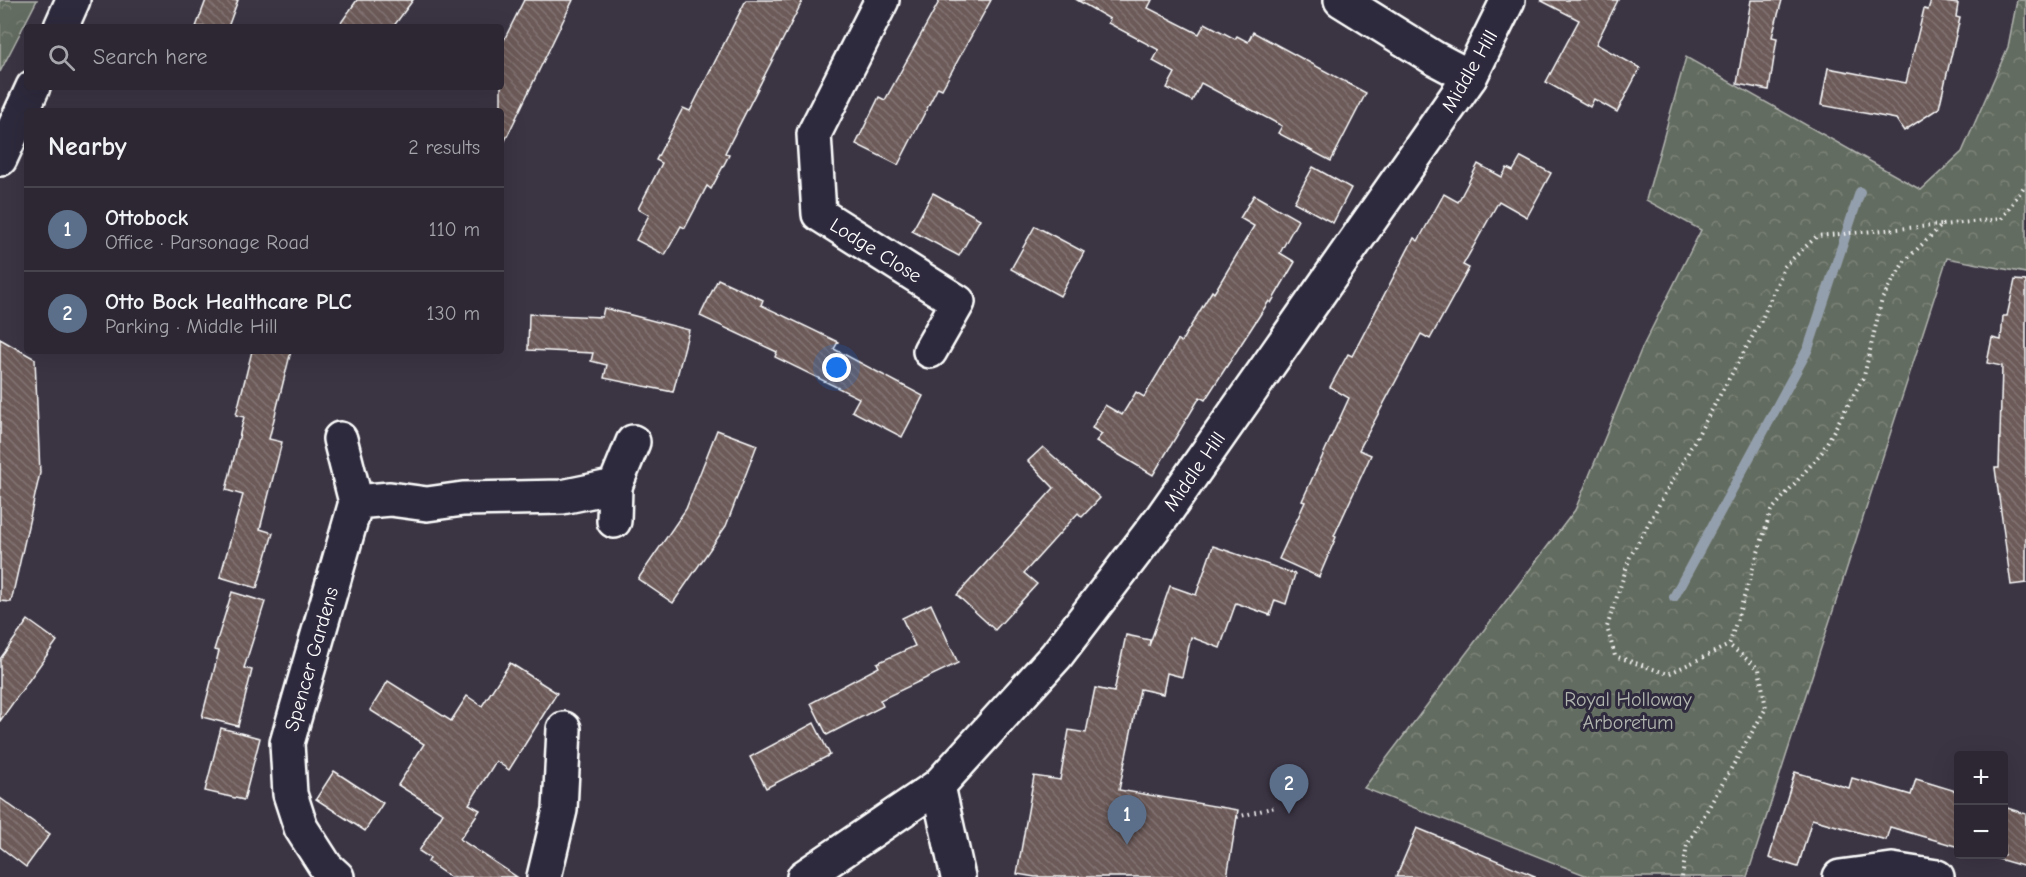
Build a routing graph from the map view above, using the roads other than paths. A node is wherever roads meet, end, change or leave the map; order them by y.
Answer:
1 (73, 0) edge
2 (882, 0) edge
3 (1341, 0) edge
4 (1508, 0) edge
5 (62, 24) edge
6 (1470, 77) junction
7 (32, 90) edge
8 (0, 159) edge
9 (930, 351) dead end
10 (340, 439) dead end
11 (633, 442) dead end
12 (615, 486) junction
13 (356, 502) junction
14 (614, 521) dead end
15 (564, 729) dead end
16 (938, 786) junction
17 (337, 877) edge
18 (544, 877) edge
19 (804, 877) edge
20 (958, 877) edge
21 (1840, 877) edge
22 (1937, 877) edge

1 - 5 street
2 - 9 street, Lodge Close
3 - 6 street
4 - 6 street, Middle Hill
6 - 16 street, Middle Hill
7 - 8 street
10 - 13 street
11 - 12 street
12 - 13 street
12 - 14 street
13 - 17 street, Spencer Gardens
15 - 18 street
16 - 19 street, Middle Hill
16 - 20 street
21 - 22 street

